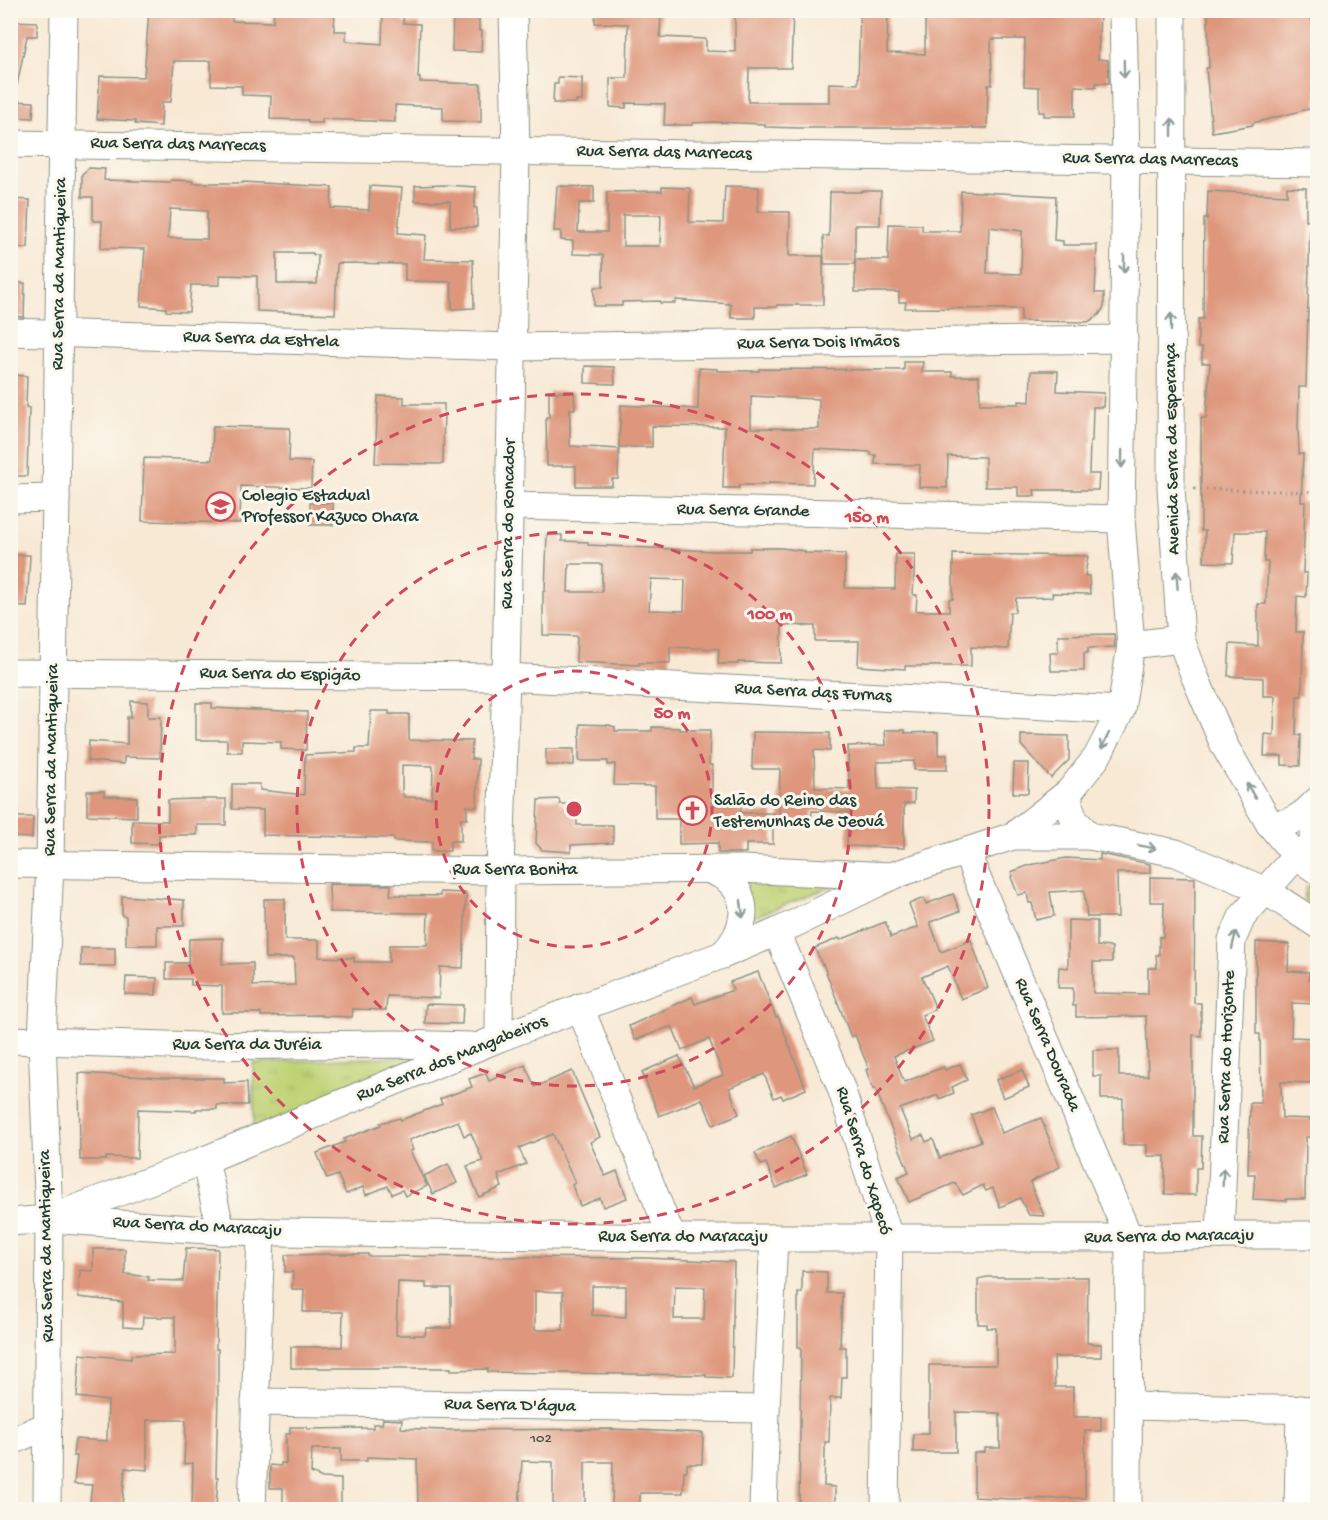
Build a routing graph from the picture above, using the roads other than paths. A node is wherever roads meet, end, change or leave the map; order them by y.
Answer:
1 (64, 10) edge
2 (513, 10) edge
3 (1123, 10) edge
4 (1173, 10) edge
5 (10, 144) edge
6 (62, 144) junction
7 (516, 151) junction
8 (1126, 160) junction
9 (1172, 161) junction
10 (1317, 164) edge
11 (10, 332) edge
12 (59, 334) junction
13 (1124, 339) junction
14 (512, 347) junction
15 (56, 498) junction
16 (10, 499) edge
17 (509, 506) junction
18 (1120, 519) junction
19 (1181, 639) junction
20 (1131, 645) junction
21 (10, 673) edge
22 (53, 673) junction
23 (506, 677) junction
24 (1121, 710) junction
25 (1069, 792) junction
26 (1317, 801) edge
27 (1317, 813) edge
28 (1269, 823) junction
29 (1013, 836) junction
30 (1089, 836) junction
31 (966, 852) junction
32 (1311, 857) edge
33 (10, 864) edge
34 (50, 864) junction
35 (710, 870) junction
36 (500, 871) junction
37 (891, 876) junction
38 (1266, 891) junction
39 (1317, 925) edge
40 (777, 932) junction
41 (722, 955) junction
42 (580, 1007) junction
43 (10, 1040) edge
44 (42, 1040) junction
45 (491, 1042) junction
46 (205, 1160) junction
47 (49, 1219) junction
48 (10, 1222) edge
49 (221, 1231) junction
50 (261, 1231) junction
51 (1220, 1235) junction
52 (1317, 1235) edge
53 (10, 1236) edge
54 (672, 1238) junction
55 (774, 1238) junction
56 (889, 1238) junction
57 (1129, 1239) junction
58 (255, 1402) junction
59 (1129, 1406) junction
60 (766, 1409) junction
61 (1309, 1410) edge
62 (48, 1425) junction
63 (10, 1442) edge
64 (47, 1509) edge
65 (252, 1509) edge
66 (764, 1509) edge
67 (885, 1509) edge
68 (1128, 1509) edge
69 (1298, 1509) edge

1 - 6 street, Rua Serra da Mantiqueira
2 - 7 street, Rua Serra do Roncador
3 -> 8 street
9 -> 4 street, Avenida Serra da Esperança
5 - 6 street, Rua Serra das Marrecas
6 - 7 street, Rua Serra das Marrecas
6 - 12 street, Rua Serra da Mantiqueira
7 - 8 street, Rua Serra das Marrecas
7 - 14 street, Rua Serra do Roncador
8 - 9 street, Rua Serra das Marrecas
8 -> 13 street
9 - 10 street, Rua Serra das Marrecas
19 -> 9 street, Avenida Serra da Esperança
11 - 12 street, Rua Serra da Estrela
12 - 14 street, Rua Serra da Estrela
12 - 15 street, Rua Serra da Mantiqueira
13 - 14 street, Rua Serra Dois Irmãos
13 -> 18 street
14 - 17 street, Rua Serra do Roncador
15 - 16 street
15 - 22 street, Rua Serra da Mantiqueira
17 - 18 street, Rua Serra Grande
17 - 23 street, Rua Serra do Roncador
18 - 20 street
19 - 20 street
28 -> 19 street, Avenida Serra da Esperança
20 - 24 street
21 - 22 street, Rua Serra do Espigão
22 - 23 street, Rua Serra do Espigão
22 - 34 street, Rua Serra da Mantiqueira
23 - 24 street, Rua Serra das Furnas
23 - 36 street, Rua Serra do Roncador
24 -> 25 street
25 - 29 street
25 - 30 street
26 - 28 street
27 - 32 street
28 - 32 street, Avenida Serra da Esperança
29 - 30 street
29 - 31 street, Rua Serra Bonita
30 -> 38 street
31 - 37 street, Rua Serra Bonita
31 - 57 street, Rua Serra Dourada
32 - 38 street, Rua Serra do Horizonte
33 - 34 street, Rua Serra Bonita
34 - 36 street, Rua Serra Bonita
34 - 44 street, Rua Serra da Mantiqueira
35 - 36 street, Rua Serra Bonita
35 - 37 street, Rua Serra Bonita
35 -> 41 street
36 - 45 street, Rua Serra do Roncador
37 - 40 street, Rua Serra dos Mangabeiros
38 - 39 street
51 -> 38 street, Rua Serra do Horizonte
40 - 41 street, Rua Serra dos Mangabeiros
40 - 56 street, Rua Serra do Xapecó
41 - 42 street, Rua Serra dos Mangabeiros
42 - 45 street, Rua Serra dos Mangabeiros
42 - 54 street
43 - 44 street, Rua Serra da Juréia
44 - 45 street, Rua Serra da Juréia
44 - 47 street, Rua Serra da Mantiqueira
45 - 46 street, Rua Serra dos Mangabeiros
46 - 47 street, Rua Serra dos Mangabeiros
46 - 49 street
47 - 48 street
47 - 49 street, Rua Serra do Maracaju
47 - 53 street, Rua Serra dos Mangabeiros
47 - 62 street, Rua Serra da Mantiqueira
49 - 50 street, Rua Serra do Maracaju
50 - 54 street, Rua Serra do Maracaju
50 - 58 street
51 - 52 street, Rua Serra do Maracaju
51 - 57 street, Rua Serra do Maracaju
54 - 55 street, Rua Serra do Maracaju
55 - 56 street, Rua Serra do Maracaju
55 - 60 street
56 - 57 street, Rua Serra do Maracaju
56 - 67 street, Rua Serra do Xapecó
57 - 59 street
58 - 60 street, Rua Serra D'água
58 - 65 street
59 - 61 street
59 - 68 street
60 - 66 street
61 - 69 street
62 - 63 street
62 - 64 street, Rua Serra da Mantiqueira

